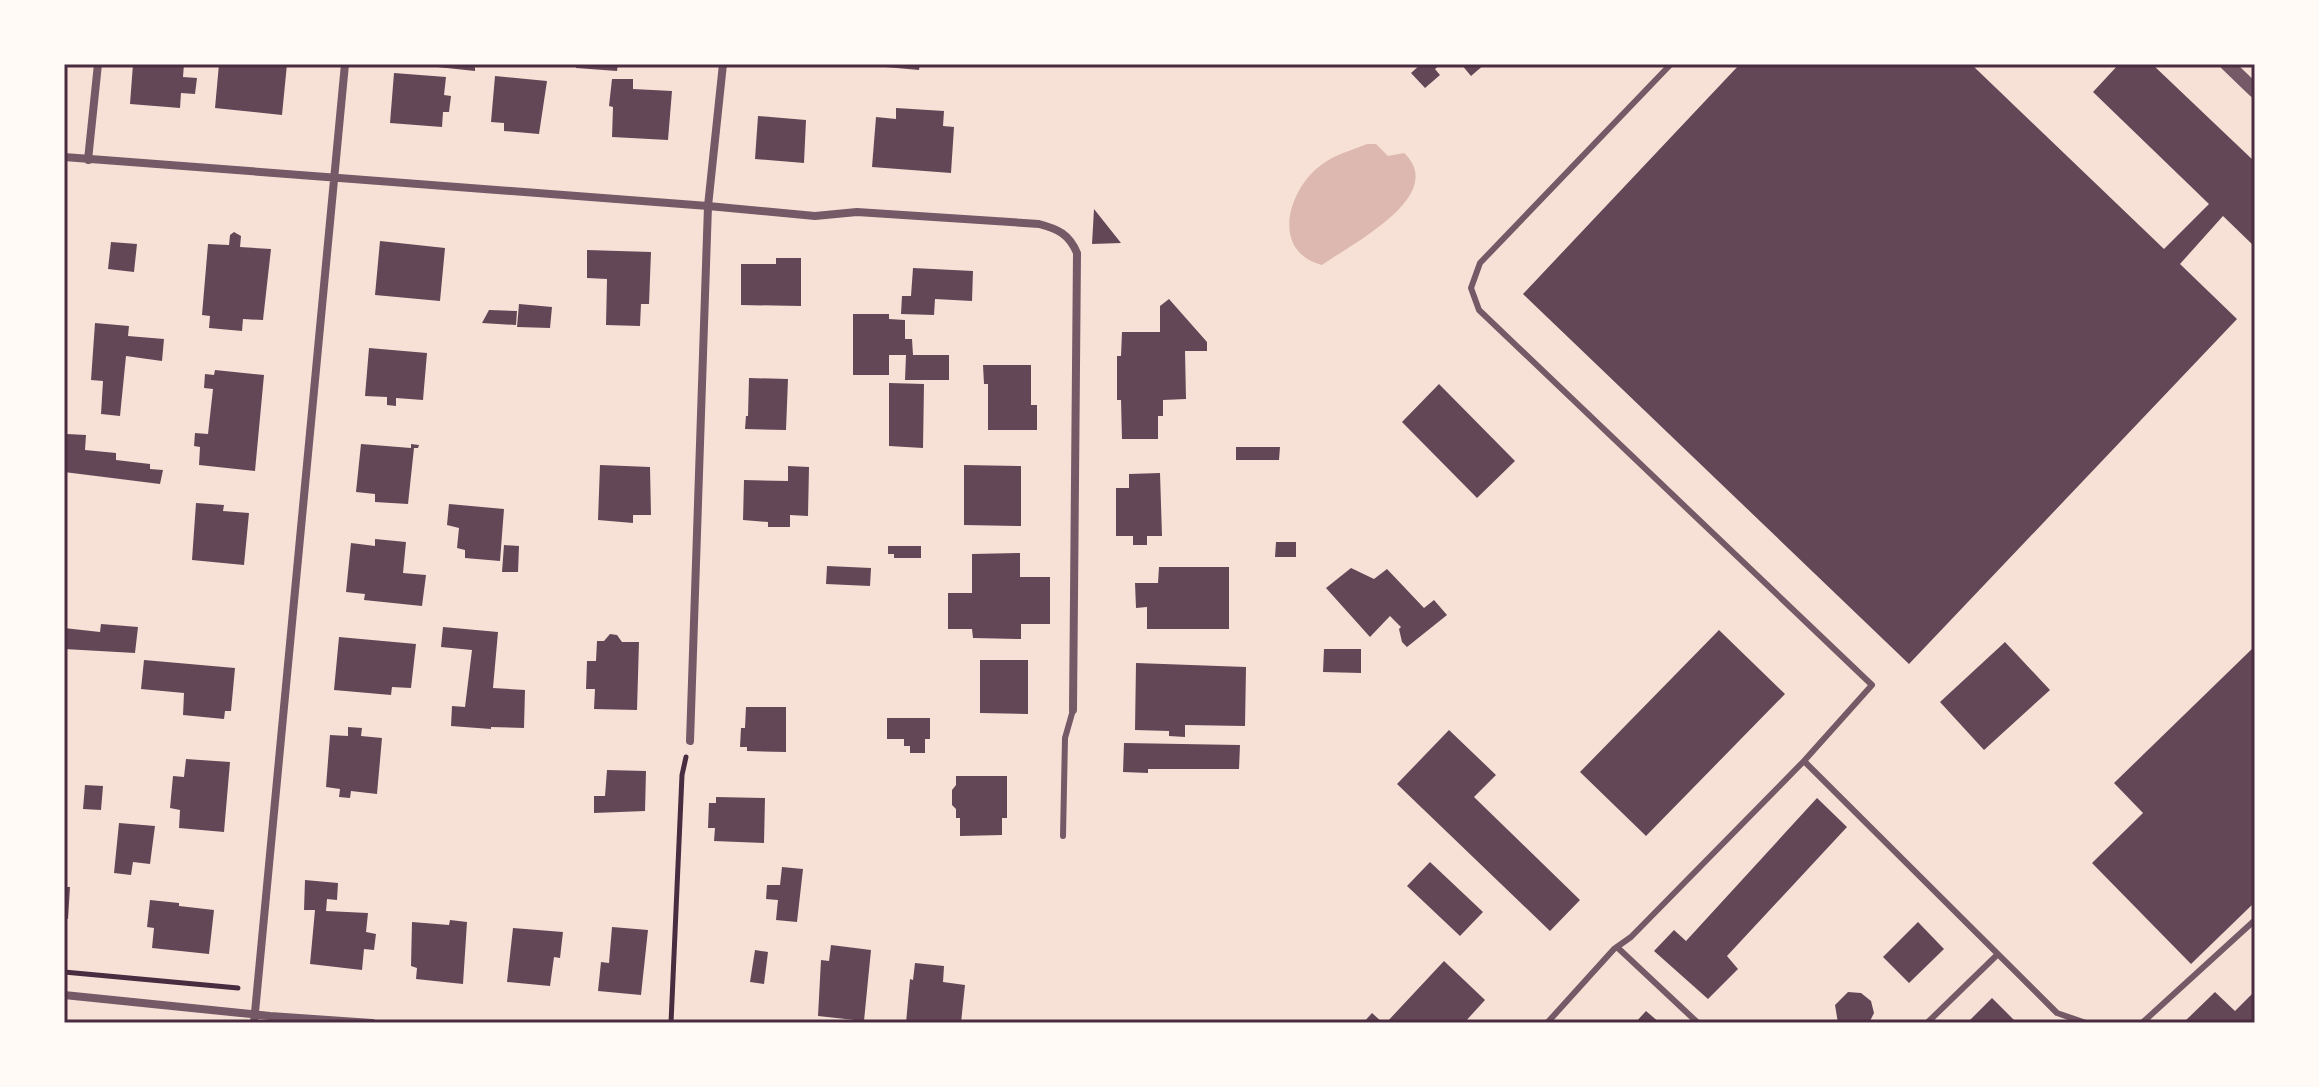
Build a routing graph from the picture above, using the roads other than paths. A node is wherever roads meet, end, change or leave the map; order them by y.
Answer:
1 (98, 64) edge
2 (345, 64) edge
3 (723, 64) edge
4 (1671, 64) edge
5 (2227, 64) edge
6 (2255, 91) edge
7 (64, 157) edge
8 (88, 160) junction
9 (335, 177) junction
10 (708, 206) junction
11 (1073, 710) joint
12 (690, 741) road end
13 (1804, 761) junction
14 (1063, 836) dead end
15 (2255, 920) edge
16 (1618, 948) junction
17 (1998, 954) junction
18 (64, 995) edge
19 (254, 1019) edge
20 (372, 1023) edge
21 (1547, 1023) edge
22 (1698, 1023) edge
23 (1927, 1023) edge
24 (2086, 1023) edge
25 (2142, 1023) edge

1 - 8 street
2 - 9 street
3 - 10 street
4 - 13 lane
5 - 6 street
7 - 8 street
8 - 9 street
9 - 10 street
9 - 19 street
10 - 11 street
10 - 12 street
11 - 14 lane
13 - 16 lane
13 - 17 lane
15 - 25 lane
16 - 21 lane
16 - 22 lane
17 - 23 lane
17 - 24 lane
18 - 19 street
19 - 20 street

